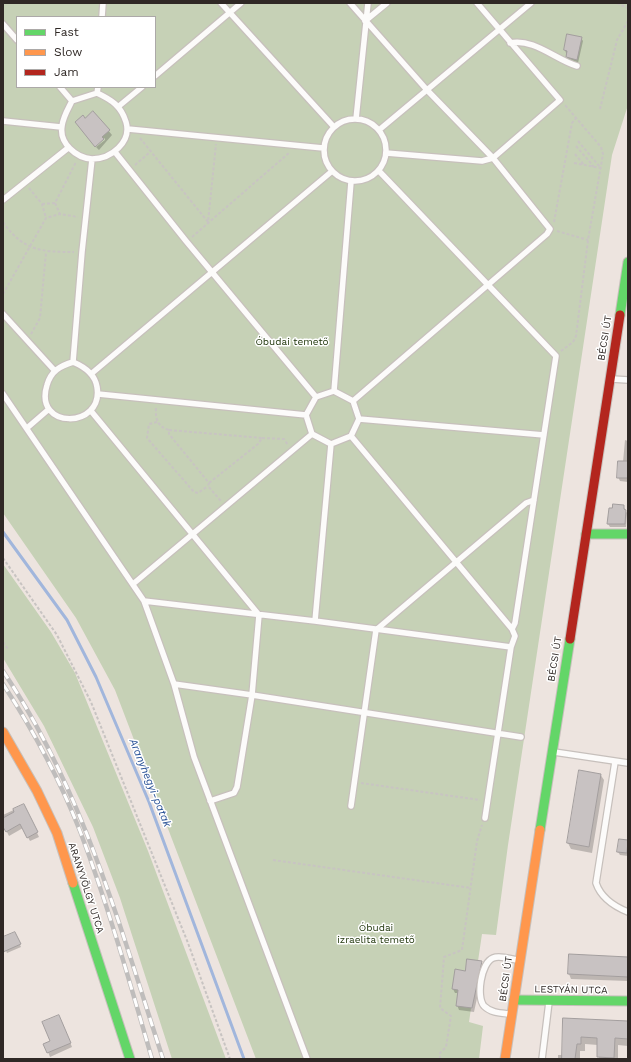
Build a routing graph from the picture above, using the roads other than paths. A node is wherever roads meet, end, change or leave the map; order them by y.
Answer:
1 (102, 3) edge
2 (221, 3) edge
3 (241, 3) edge
4 (350, 3) edge
5 (368, 3) edge
6 (387, 3) edge
7 (477, 3) edge
8 (531, 3) edge
9 (230, 12) junction
10 (102, 16) edge
11 (365, 20) junction
12 (3, 24) edge
13 (499, 29) junction
14 (16, 39) edge
15 (510, 43) junction
16 (578, 66) dead end
17 (156, 75) edge
18 (61, 88) edge
19 (141, 88) edge
20 (97, 90) edge
21 (427, 90) junction
22 (72, 101) junction
23 (119, 106) junction
24 (356, 119) junction
25 (3, 121) edge
26 (62, 127) junction
27 (334, 127) junction
28 (128, 129) junction
29 (379, 130) junction
30 (68, 148) junction
31 (323, 148) junction
32 (116, 152) junction
33 (386, 153) junction
34 (493, 158) junction
35 (92, 159) junction
36 (379, 171) junction
37 (332, 172) junction
38 (351, 182) junction
39 (3, 200) edge
40 (628, 262) edge
41 (212, 272) junction
42 (488, 286) junction
43 (3, 314) edge
44 (73, 362) junction
45 (55, 371) junction
46 (91, 374) junction
47 (609, 379) junction
48 (628, 380) edge
49 (334, 391) junction
50 (3, 394) edge
51 (98, 394) junction
52 (316, 397) junction
53 (353, 401) junction
54 (49, 409) junction
55 (91, 411) junction
56 (306, 415) junction
57 (359, 419) junction
58 (27, 428) junction
59 (312, 434) junction
60 (544, 435) junction
61 (351, 436) junction
62 (331, 444) junction
63 (534, 500) junction
64 (586, 534) junction
65 (628, 534) edge
66 (192, 535) junction
67 (456, 562) junction
68 (133, 584) junction
69 (144, 601) junction
70 (259, 615) junction
71 (315, 621) junction
72 (512, 629) junction
73 (376, 630) junction
74 (511, 647) junction
75 (174, 684) junction
76 (252, 695) junction
77 (364, 714) junction
78 (3, 732) edge
79 (498, 733) junction
80 (522, 737) dead end
81 (552, 752) junction
82 (615, 762) junction
83 (628, 763) edge
84 (210, 801) junction
85 (351, 806) dead end
86 (485, 818) road end
87 (605, 826) junction
88 (612, 827) dead end
89 (628, 912) edge
90 (520, 960) junction
91 (514, 1000) junction
92 (549, 1000) junction
93 (628, 1002) edge
94 (512, 1015) junction
95 (130, 1059) edge
96 (307, 1059) edge
97 (506, 1059) edge
98 (542, 1059) edge

1 - 10 lane
2 - 9 lane
3 - 9 lane
4 - 11 lane
5 - 11 lane
6 - 11 lane
7 - 13 lane
8 - 13 lane
9 - 17 lane
9 - 27 lane
11 - 21 lane
11 - 24 lane
12 - 14 lane
13 - 15 lane
13 - 21 lane
15 - 16 lane
15 - 34 lane
18 - 22 lane
19 - 23 lane
20 - 22 lane
20 - 23 lane
21 - 29 lane
21 - 34 lane
22 - 26 lane
23 - 28 lane
24 - 27 lane
24 - 29 lane
25 - 26 lane
26 - 30 lane
27 - 31 lane
28 - 31 lane
28 - 32 lane
29 - 33 lane
30 - 35 lane
30 - 39 lane
31 - 37 lane
32 - 35 lane
32 - 41 lane
33 - 34 lane
33 - 36 lane
34 - 42 lane
35 - 44 lane
36 - 38 lane
36 - 42 lane
37 - 38 lane
37 - 41 lane
38 - 49 lane
40 - 47 main road, BÉCSI ÚT
41 - 46 lane
41 - 52 lane
42 - 53 lane
42 - 60 lane
43 - 45 lane
44 - 45 lane
44 - 46 lane
45 - 54 lane
46 - 51 lane
47 - 48 lane
47 - 64 main road, BÉCSI ÚT
49 - 52 lane
49 - 53 lane
50 - 58 lane
51 - 55 lane
51 - 56 lane
52 - 56 lane
53 - 57 lane
54 - 55 lane
54 - 58 lane
55 - 66 lane
56 - 59 lane
57 - 60 lane
57 - 61 lane
58 - 68 lane
59 - 62 lane
59 - 66 lane
60 - 63 lane
61 - 62 lane
61 - 67 lane
62 - 71 lane
63 - 67 lane
63 - 72 lane
64 - 65 main road
64 - 81 main road, BÉCSI ÚT
66 - 68 lane
66 - 70 lane
67 - 72 lane
67 - 73 lane
68 - 69 lane
69 - 70 lane
69 - 75 lane
70 - 71 lane
70 - 76 lane
71 - 73 lane
72 - 74 lane
73 - 74 lane
73 - 77 lane
74 - 79 lane
75 - 76 lane
75 - 84 lane
76 - 77 lane
76 - 84 lane
77 - 79 lane
77 - 85 lane
78 - 95 main road, ARANYVÖLGY UTCA
79 - 80 lane
79 - 86 lane
81 - 82 lane
81 - 90 main road, BÉCSI ÚT
82 - 83 lane
82 - 87 lane
84 - 96 lane
87 - 88 lane
87 - 89 lane
90 - 91 main road, BÉCSI ÚT
90 - 94 lane
91 - 92 main road, LESTYÁN UTCA
91 - 94 main road, BÉCSI ÚT
92 - 93 main road, LESTYÁN UTCA
92 - 98 lane
94 - 97 main road, BÉCSI ÚT

